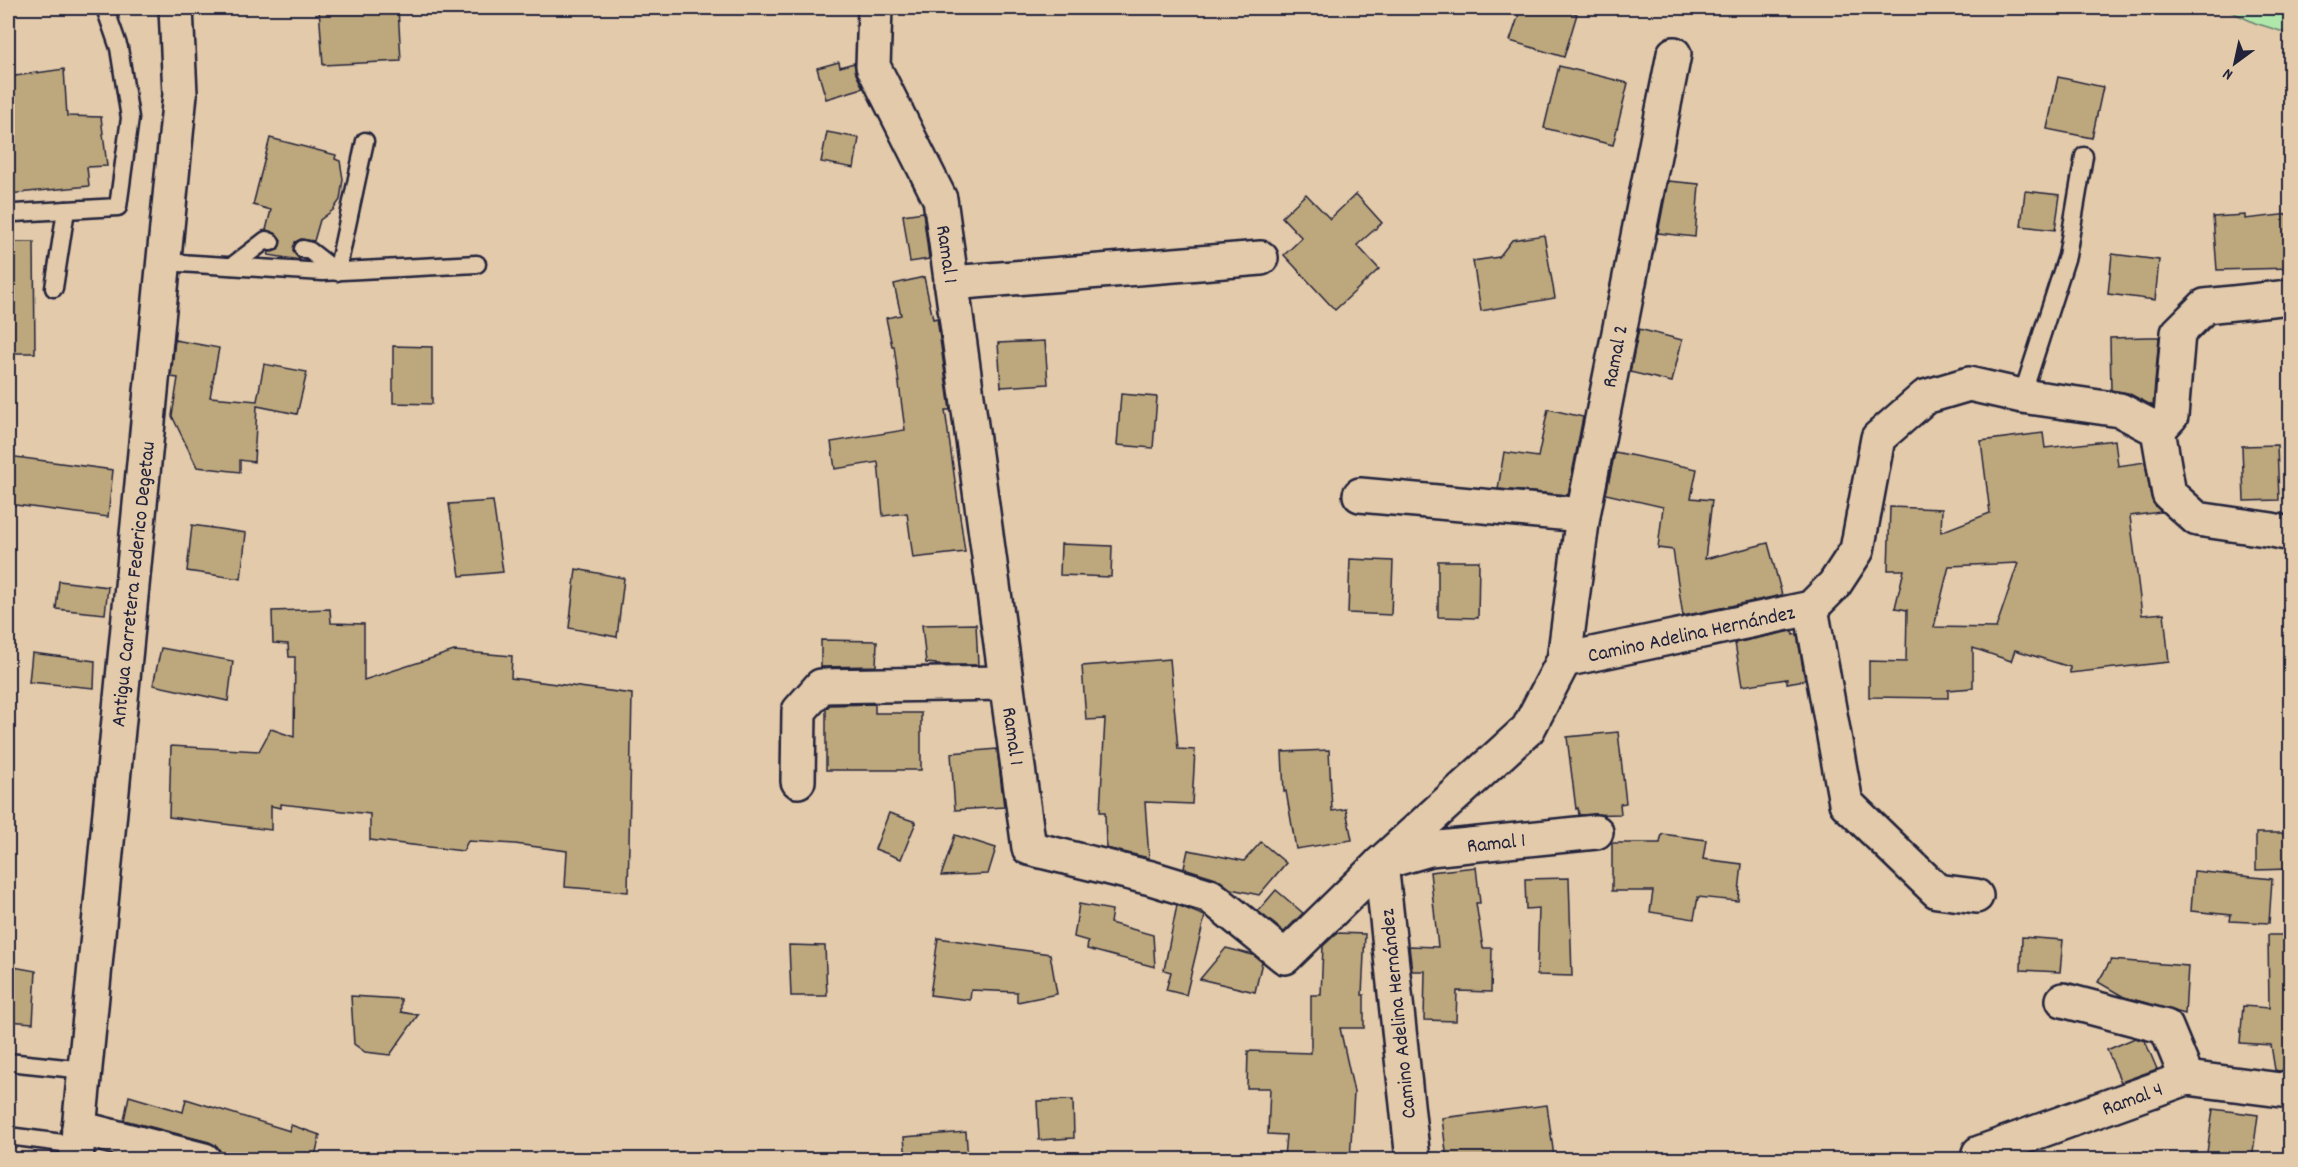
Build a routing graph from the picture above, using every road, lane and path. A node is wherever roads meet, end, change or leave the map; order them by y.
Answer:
1 (105, 8) edge
2 (176, 8) edge
3 (875, 8) edge
4 (1674, 54) dead end
5 (364, 141) dead end
6 (2085, 156) dead end
7 (66, 210) junction
8 (15, 213) dead end
9 (271, 242) dead end
10 (303, 249) dead end
11 (1261, 258) dead end
12 (163, 262) junction
13 (477, 264) dead end
14 (232, 266) junction
15 (337, 272) junction
16 (951, 283) junction
17 (54, 288) dead end
18 (2290, 297) edge
19 (2022, 396) junction
20 (2158, 430) junction
21 (1360, 495) dead end
22 (1583, 515) junction
23 (2290, 534) edge
24 (1810, 608) junction
25 (1564, 660) junction
26 (1006, 683) junction
27 (798, 781) dead end
28 (1596, 832) dead end
29 (1381, 863) junction
30 (1976, 896) dead end
31 (2063, 1000) dead end
32 (8, 1062) edge
33 (85, 1070) junction
34 (2187, 1078) junction
35 (2290, 1087) edge
36 (8, 1136) edge
37 (78, 1144) edge
38 (1979, 1153) dead end
39 (204, 1160) edge
40 (1413, 1160) edge

1 - 7 lane
2 - 12 street, Antigua Carretera Federico Degetau
3 - 16 street, Ramal 1
4 - 22 street, Ramal 2
5 - 15 lane
6 - 19 lane
7 - 8 lane
7 - 17 lane
9 - 14 lane
10 - 15 lane
11 - 16 street
12 - 14 lane
12 - 33 street, Antigua Carretera Federico Degetau
13 - 15 lane
14 - 15 lane
16 - 26 street, Ramal 1
18 - 20 street
19 - 20 street, Camino Adelina Hernández
19 - 24 street, Camino Adelina Hernández
20 - 23 street
21 - 22 street
22 - 25 street, Ramal 2
24 - 25 street, Camino Adelina Hernández
24 - 30 street
25 - 29 street, Camino Adelina Hernández
26 - 27 street
26 - 29 street, Ramal 1
28 - 29 street, Ramal 1
29 - 40 street, Camino Adelina Hernández
31 - 34 street
32 - 33 lane
33 - 37 street, Antigua Carretera Federico Degetau
34 - 35 street, Ramal 4
34 - 38 street, Ramal 4
36 - 37 lane
37 - 39 street

